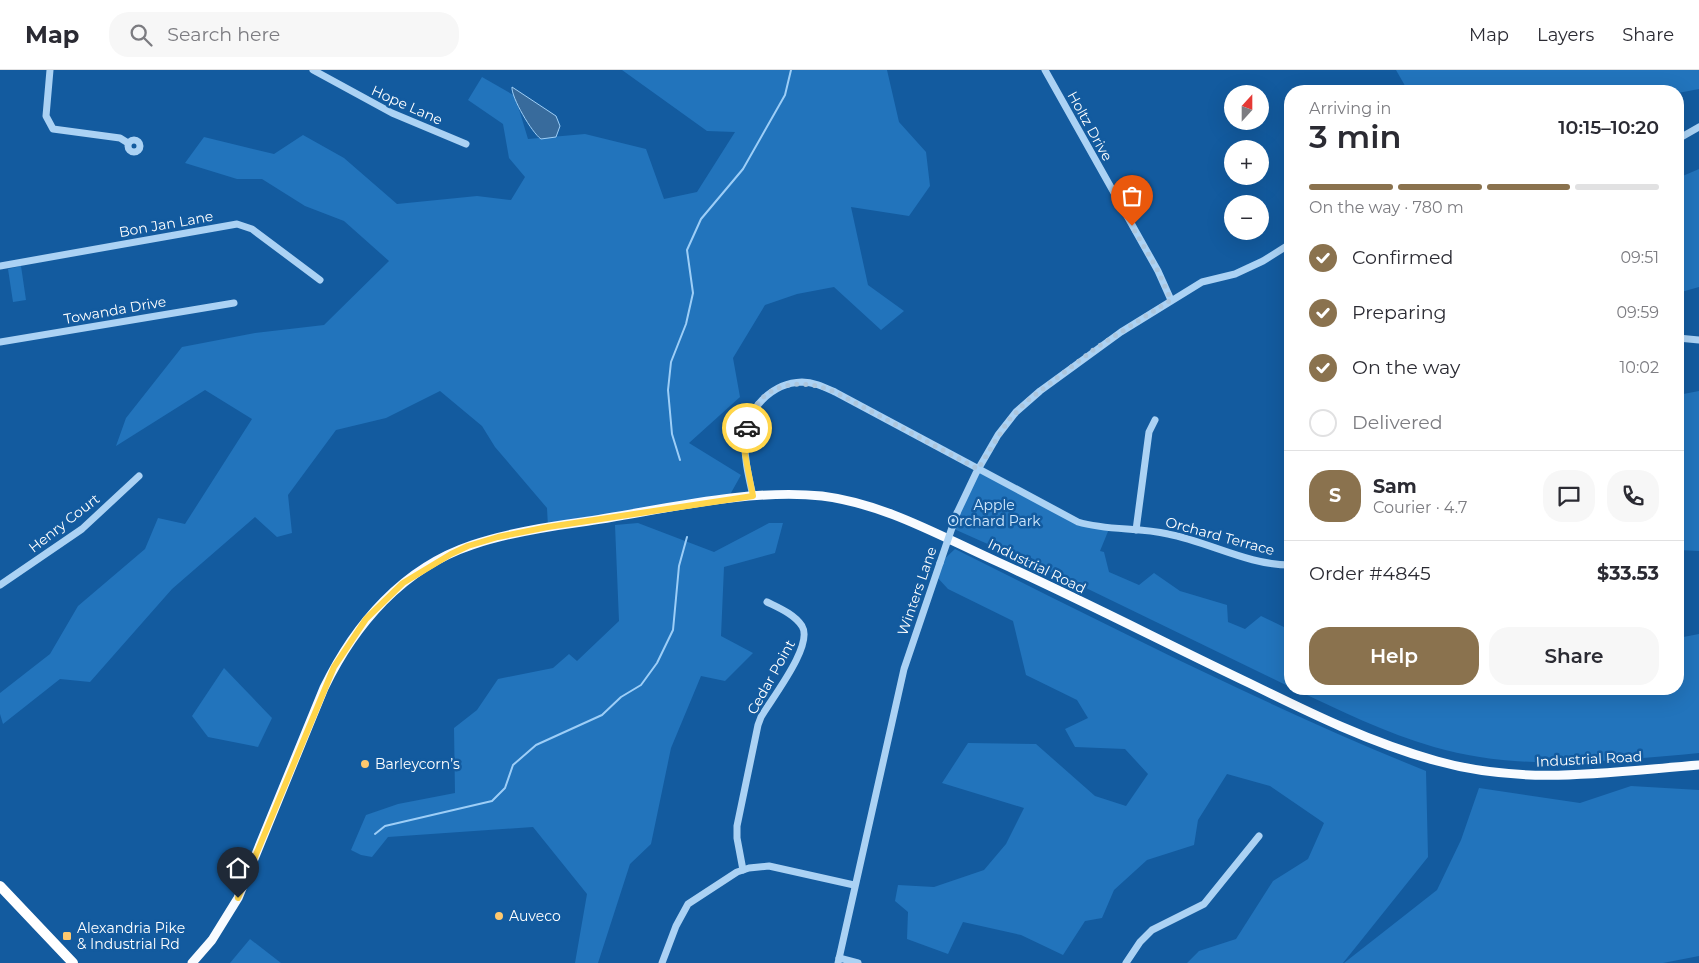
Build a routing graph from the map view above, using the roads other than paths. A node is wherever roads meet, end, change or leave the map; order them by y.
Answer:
1 (50, 70) edge
2 (313, 70) edge
3 (1044, 70) edge
4 (1699, 127) edge
5 (1684, 136) edge
6 (128, 143) dead end
7 (466, 144) dead end
8 (1284, 248) edge
9 (0, 266) edge
10 (320, 280) dead end
11 (1171, 300) junction
12 (234, 304) dead end
13 (1684, 339) edge
14 (1699, 340) edge
15 (0, 342) edge
16 (1156, 420) dead end
17 (978, 469) junction
18 (139, 476) dead end
19 (753, 496) junction
20 (1136, 530) junction
21 (1284, 565) edge
22 (0, 585) edge
23 (767, 602) dead end
24 (1699, 765) edge
25 (1259, 836) dead end
26 (743, 870) junction
27 (854, 885) junction
28 (0, 886) edge
29 (838, 960) edge
30 (73, 963) edge
31 (192, 963) edge
32 (662, 963) edge
33 (858, 963) edge
34 (1126, 963) edge

1 - 6 street
2 - 7 street, Hope Lane
3 - 11 street, Holtz Drive
4 - 5 street
8 - 11 street, Winters Lane
9 - 10 street, Bon Jan Lane
11 - 17 street, Winters Lane
12 - 15 street, Towanda Drive
13 - 14 street
16 - 20 street
17 - 19 street, Orchard Terrace
17 - 20 street, Orchard Terrace
17 - 27 street, Winters Lane, bridge
18 - 22 street, Henry Court
19 - 24 main road, Industrial Road
19 - 31 main road, Industrial Road
20 - 21 street, Orchard Terrace
23 - 26 street, Cedar Point
25 - 34 street
26 - 27 street
26 - 32 street
27 - 29 street, Winters Lane
28 - 30 highway
29 - 33 street

